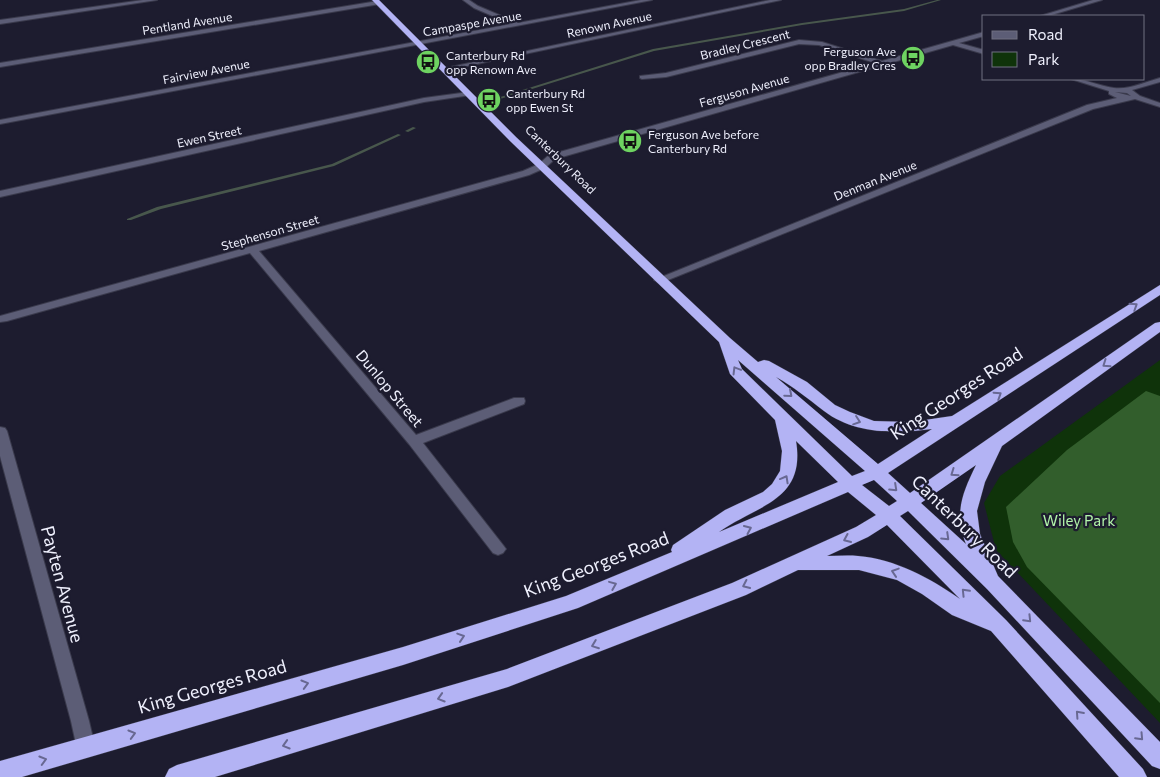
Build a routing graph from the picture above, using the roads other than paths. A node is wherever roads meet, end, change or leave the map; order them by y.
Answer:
1 (154, 0) edge
2 (466, 0) edge
3 (649, 0) edge
4 (778, 0) edge
5 (1099, 0) edge
6 (377, 1) edge
7 (1046, 15) edge
8 (0, 22) edge
9 (519, 25) junction
10 (982, 35) edge
11 (417, 42) junction
12 (952, 43) junction
13 (982, 51) edge
14 (881, 63) junction
15 (0, 65) edge
16 (444, 69) junction
17 (642, 77) dead end
18 (1077, 80) edge
19 (1160, 80) edge
20 (1142, 87) junction
21 (467, 92) junction
22 (1113, 92) junction
23 (1125, 94) junction
24 (1135, 95) junction
25 (1100, 103) junction
26 (1160, 104) edge
27 (0, 122) edge
28 (542, 166) junction
29 (0, 194) edge
30 (253, 250) junction
31 (659, 280) junction
32 (1160, 289) edge
33 (1, 320) edge
34 (1160, 326) edge
35 (725, 341) junction
36 (519, 401) dead end
37 (782, 417) junction
38 (957, 421) junction
39 (0, 431) edge
40 (414, 441) junction
41 (994, 445) junction
42 (877, 472) junction
43 (851, 484) junction
44 (910, 503) junction
45 (890, 516) junction
46 (498, 549) dead end
47 (790, 565) junction
48 (654, 568) junction
49 (994, 584) junction
50 (999, 626) junction
51 (85, 747) junction
52 (1160, 758) edge
53 (0, 772) edge
54 (177, 777) edge
55 (1135, 777) edge

1 - 8 street
2 - 9 street
3 - 9 street, Campaspe Avenue
4 - 16 street, Renown Avenue
5 - 7 street
6 - 11 highway, Canterbury Road
6 - 15 street, Pentland Avenue
9 - 11 street, Campaspe Avenue
10 - 12 street, Ferguson Avenue
11 - 16 highway, Canterbury Road
11 - 27 street, Fairview Avenue
12 - 13 street
12 - 14 street, Ferguson Avenue
14 - 17 street, Bradley Crescent
14 - 28 street, Ferguson Avenue
16 - 21 highway, Canterbury Road
18 - 22 street
19 - 20 street, Denman Avenue
20 - 23 street, Denman Avenue
20 - 24 street, Denman Avenue
21 - 28 highway, Canterbury Road
21 - 29 street, Ewen Street
22 - 23 street
22 - 25 street, Denman Avenue
23 - 24 street
23 - 25 street, Denman Avenue
24 - 26 street
25 - 31 street, Denman Avenue
28 - 30 street, Stephenson Street
28 - 31 highway, Canterbury Road
30 - 33 street, Stephenson Street
30 - 40 street, Dunlop Street
31 - 35 highway, Canterbury Road
38 -> 32 highway, King Georges Road
34 -> 41 highway
37 -> 35 highway, Canterbury Road
35 -> 38 highway
35 -> 42 highway, Canterbury Road
36 - 40 street
37 - 43 highway, Canterbury Road
48 -> 37 highway
38 - 42 highway, King Georges Road
39 - 51 street, Payten Avenue
40 - 46 street, Dunlop Street
41 -> 44 highway
41 - 49 highway
42 - 43 highway, King Georges Road
42 -> 44 highway, Canterbury Road
43 - 45 highway, Canterbury Road
48 -> 43 highway, King Georges Road
44 - 45 highway
44 -> 49 highway, Canterbury Road
45 -> 47 highway
50 -> 45 highway, Canterbury Road
50 -> 47 highway
47 -> 54 highway
51 -> 48 highway, King Georges Road
49 -> 52 highway, Canterbury Road
55 -> 50 highway, Canterbury Road
53 -> 51 highway, King Georges Road

